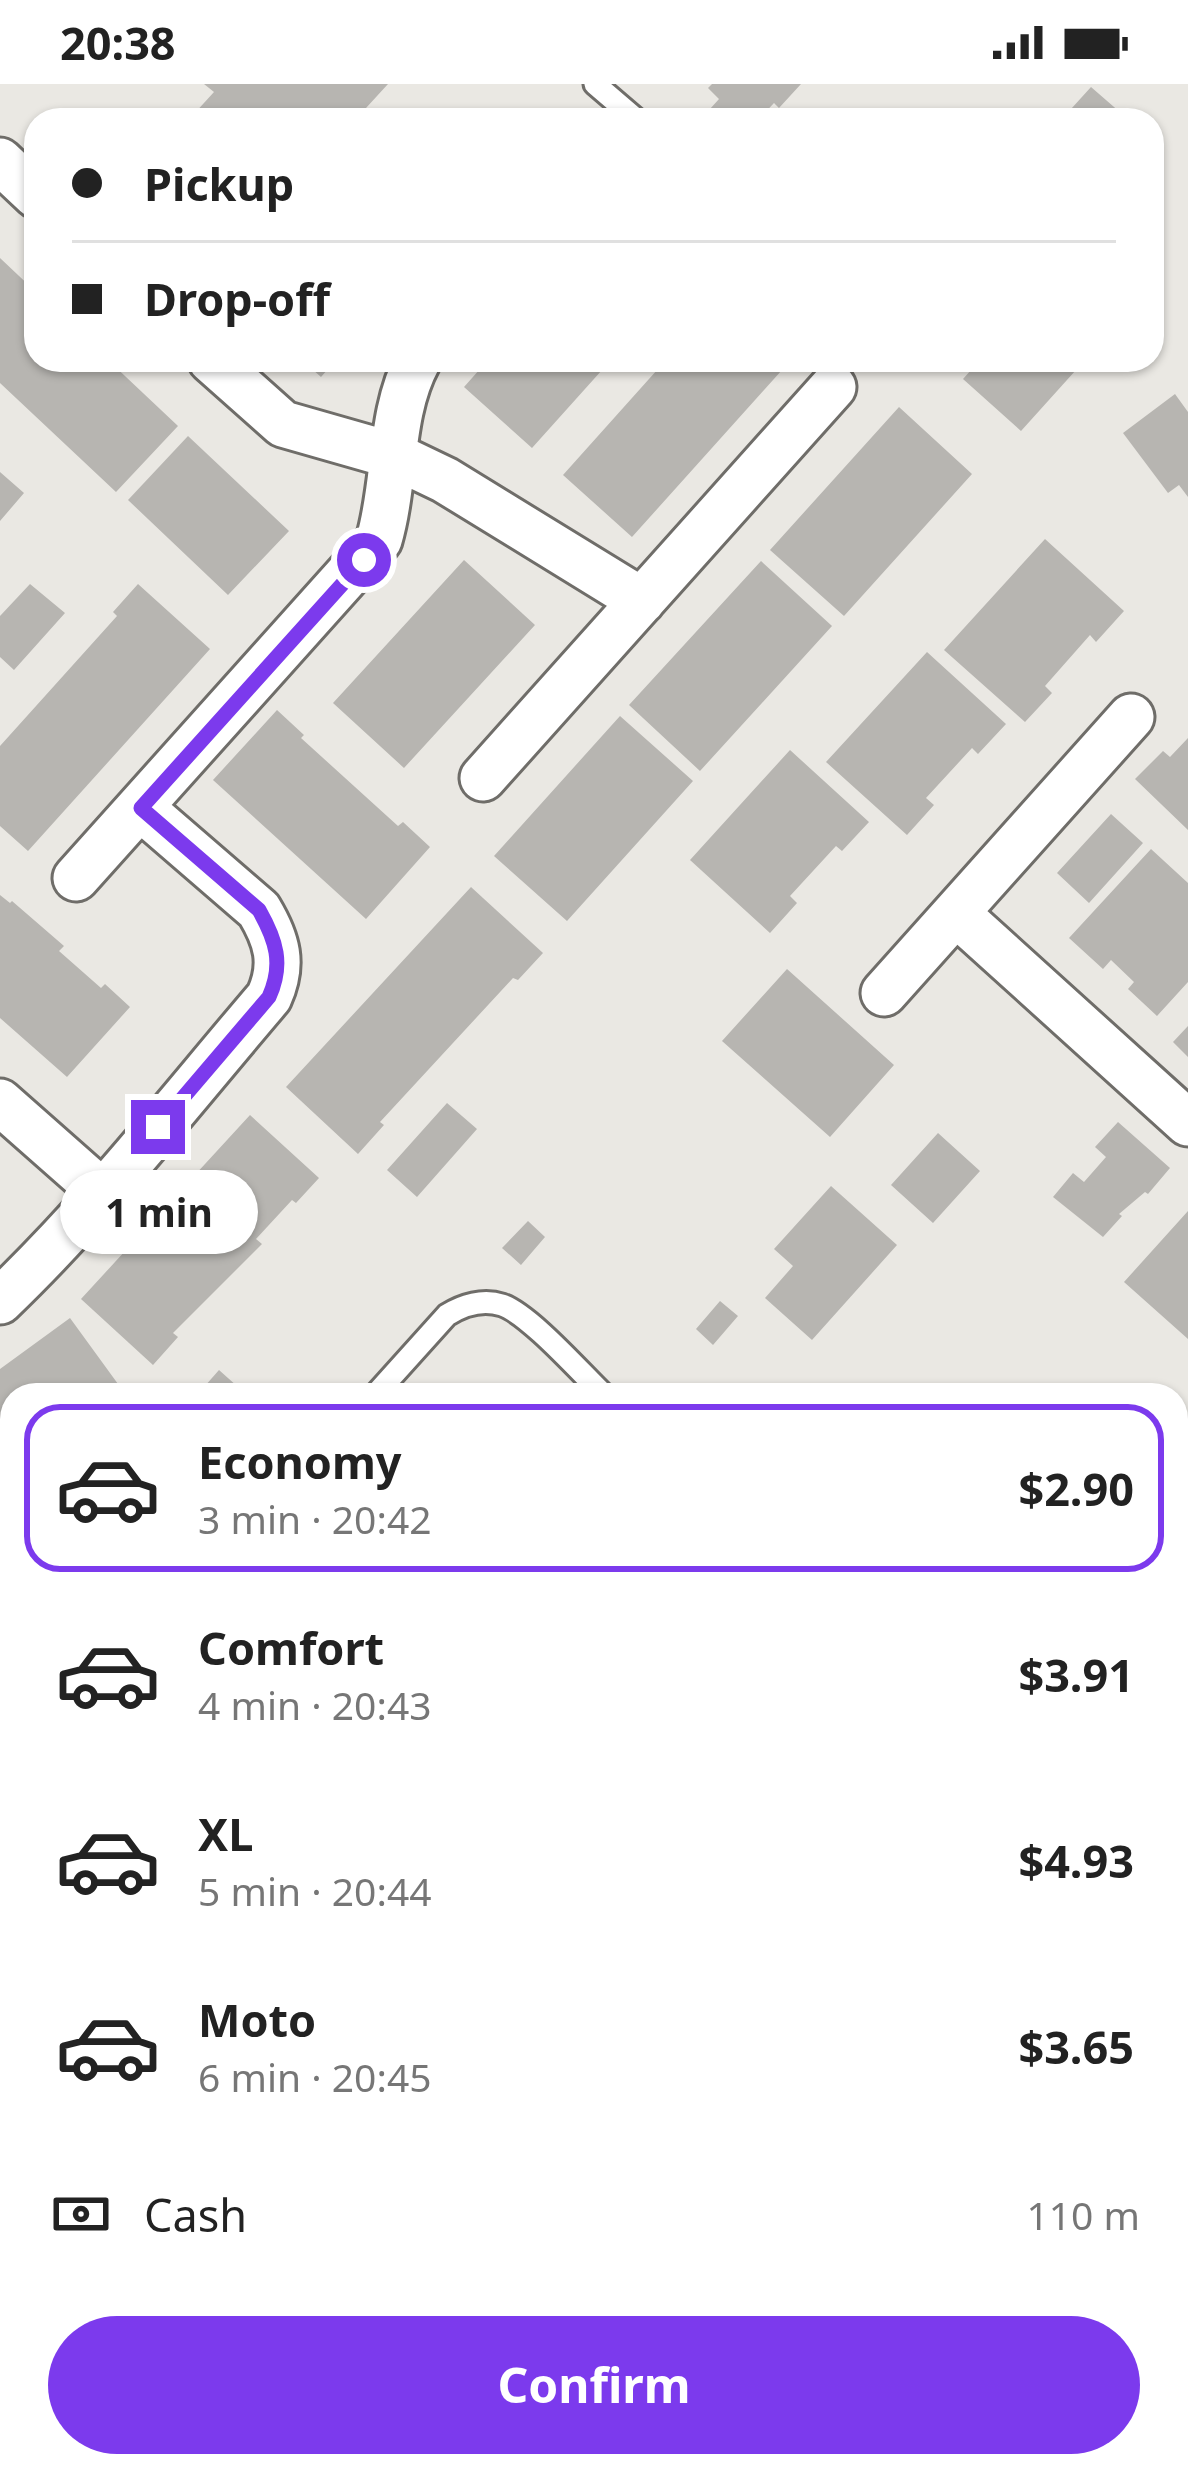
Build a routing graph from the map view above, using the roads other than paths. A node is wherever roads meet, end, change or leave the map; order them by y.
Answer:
1 (595, 84) edge
2 (623, 108) edge
3 (0, 160) edge
4 (24, 183) edge
5 (224, 372) edge
6 (414, 372) edge
7 (833, 387) dead end
8 (395, 456) junction
9 (642, 601) junction
10 (1131, 717) dead end
11 (483, 778) dead end
12 (141, 808) junction
13 (76, 878) dead end
14 (957, 914) junction
15 (884, 993) dead end
16 (0, 1102) edge
17 (1188, 1123) edge
18 (103, 1193) junction
19 (0, 1301) edge
20 (386, 1383) edge
21 (591, 1383) edge

1 - 2 lane
3 - 4 street
5 - 8 street
6 - 8 street
7 - 9 street
8 - 9 street
8 - 12 street
9 - 11 street
10 - 14 street
12 - 13 street
12 - 18 street
14 - 15 street
14 - 17 street
16 - 18 street
18 - 19 street
20 - 21 lane

